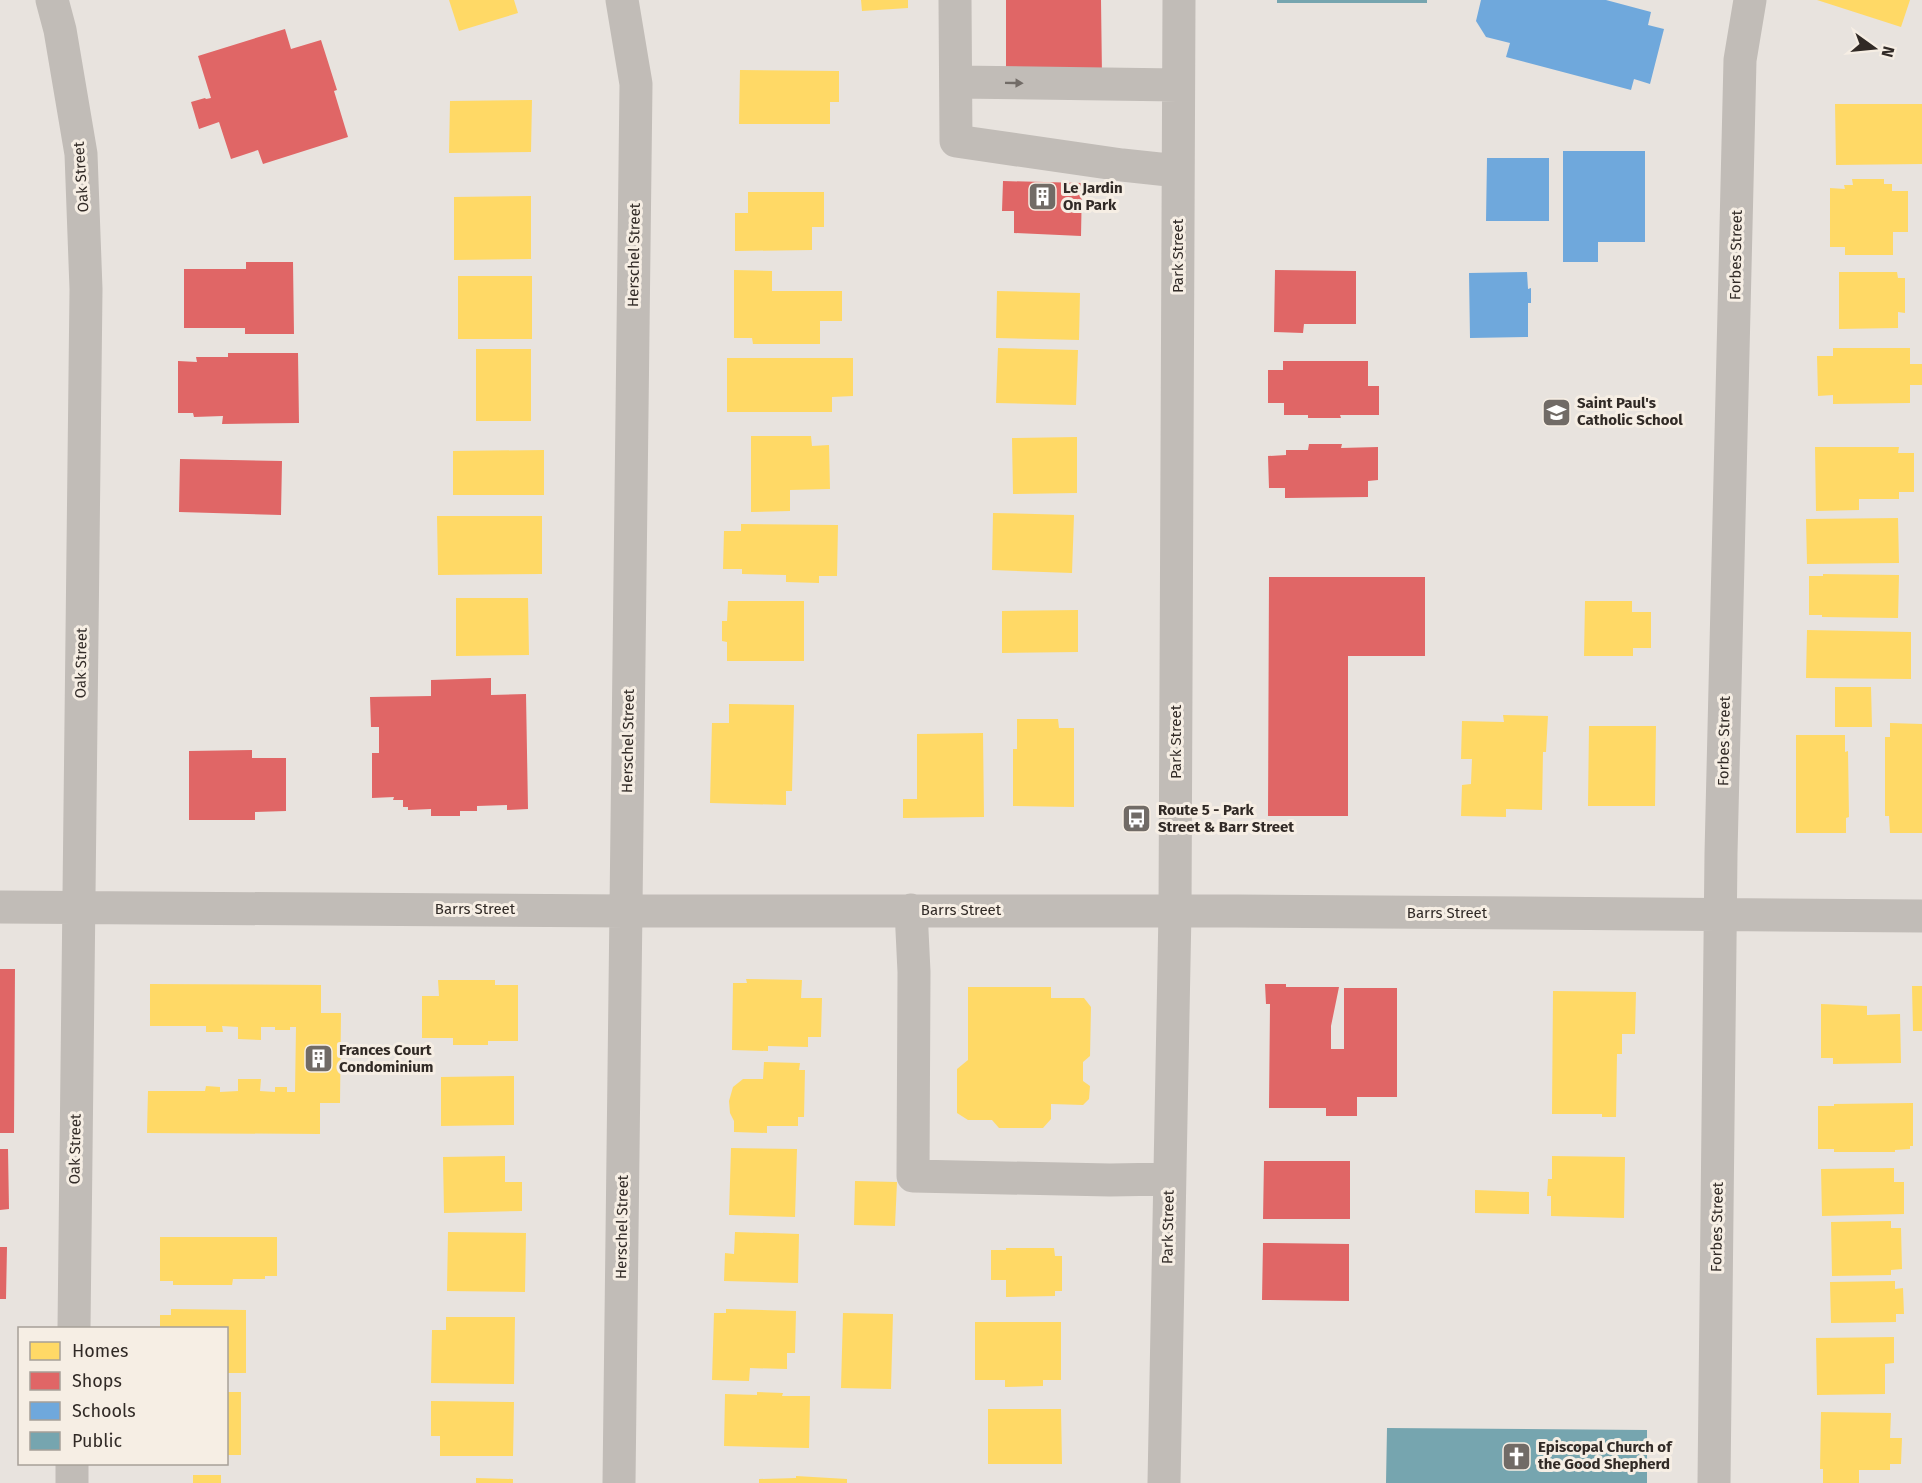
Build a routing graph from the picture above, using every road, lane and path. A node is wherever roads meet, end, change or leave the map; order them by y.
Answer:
1 (52, 0) edge
2 (622, 0) edge
3 (955, 0) edge
4 (1179, 0) edge
5 (1750, 0) edge
6 (956, 82) junction
7 (1178, 85) junction
8 (1178, 171) junction
9 (0, 907) edge
10 (78, 907) junction
11 (626, 910) junction
12 (911, 910) junction
13 (1175, 911) junction
14 (1721, 915) junction
15 (1922, 916) edge
16 (1169, 1179) junction
17 (74, 1327) edge
18 (72, 1465) edge
19 (72, 1483) edge
20 (619, 1483) edge
21 (1164, 1483) edge
22 (1714, 1483) edge

1 - 10 street, Oak Street
2 - 11 street, Herschel Street
3 - 6 street
4 - 7 street, Park Street
5 - 14 street, Forbes Street
6 -> 7 street
6 - 8 street
7 - 8 street, Park Street
8 - 13 street, Park Street
9 - 10 street, Barrs Street
10 - 11 street, Barrs Street
10 - 17 street, Oak Street
11 - 12 street, Barrs Street
11 - 20 street, Herschel Street
12 - 13 street, Barrs Street
12 - 16 street
13 - 14 street, Barrs Street
13 - 16 street, Park Street
14 - 15 street, Barrs Street
14 - 22 street, Forbes Street
16 - 21 street, Park Street
18 - 19 street

